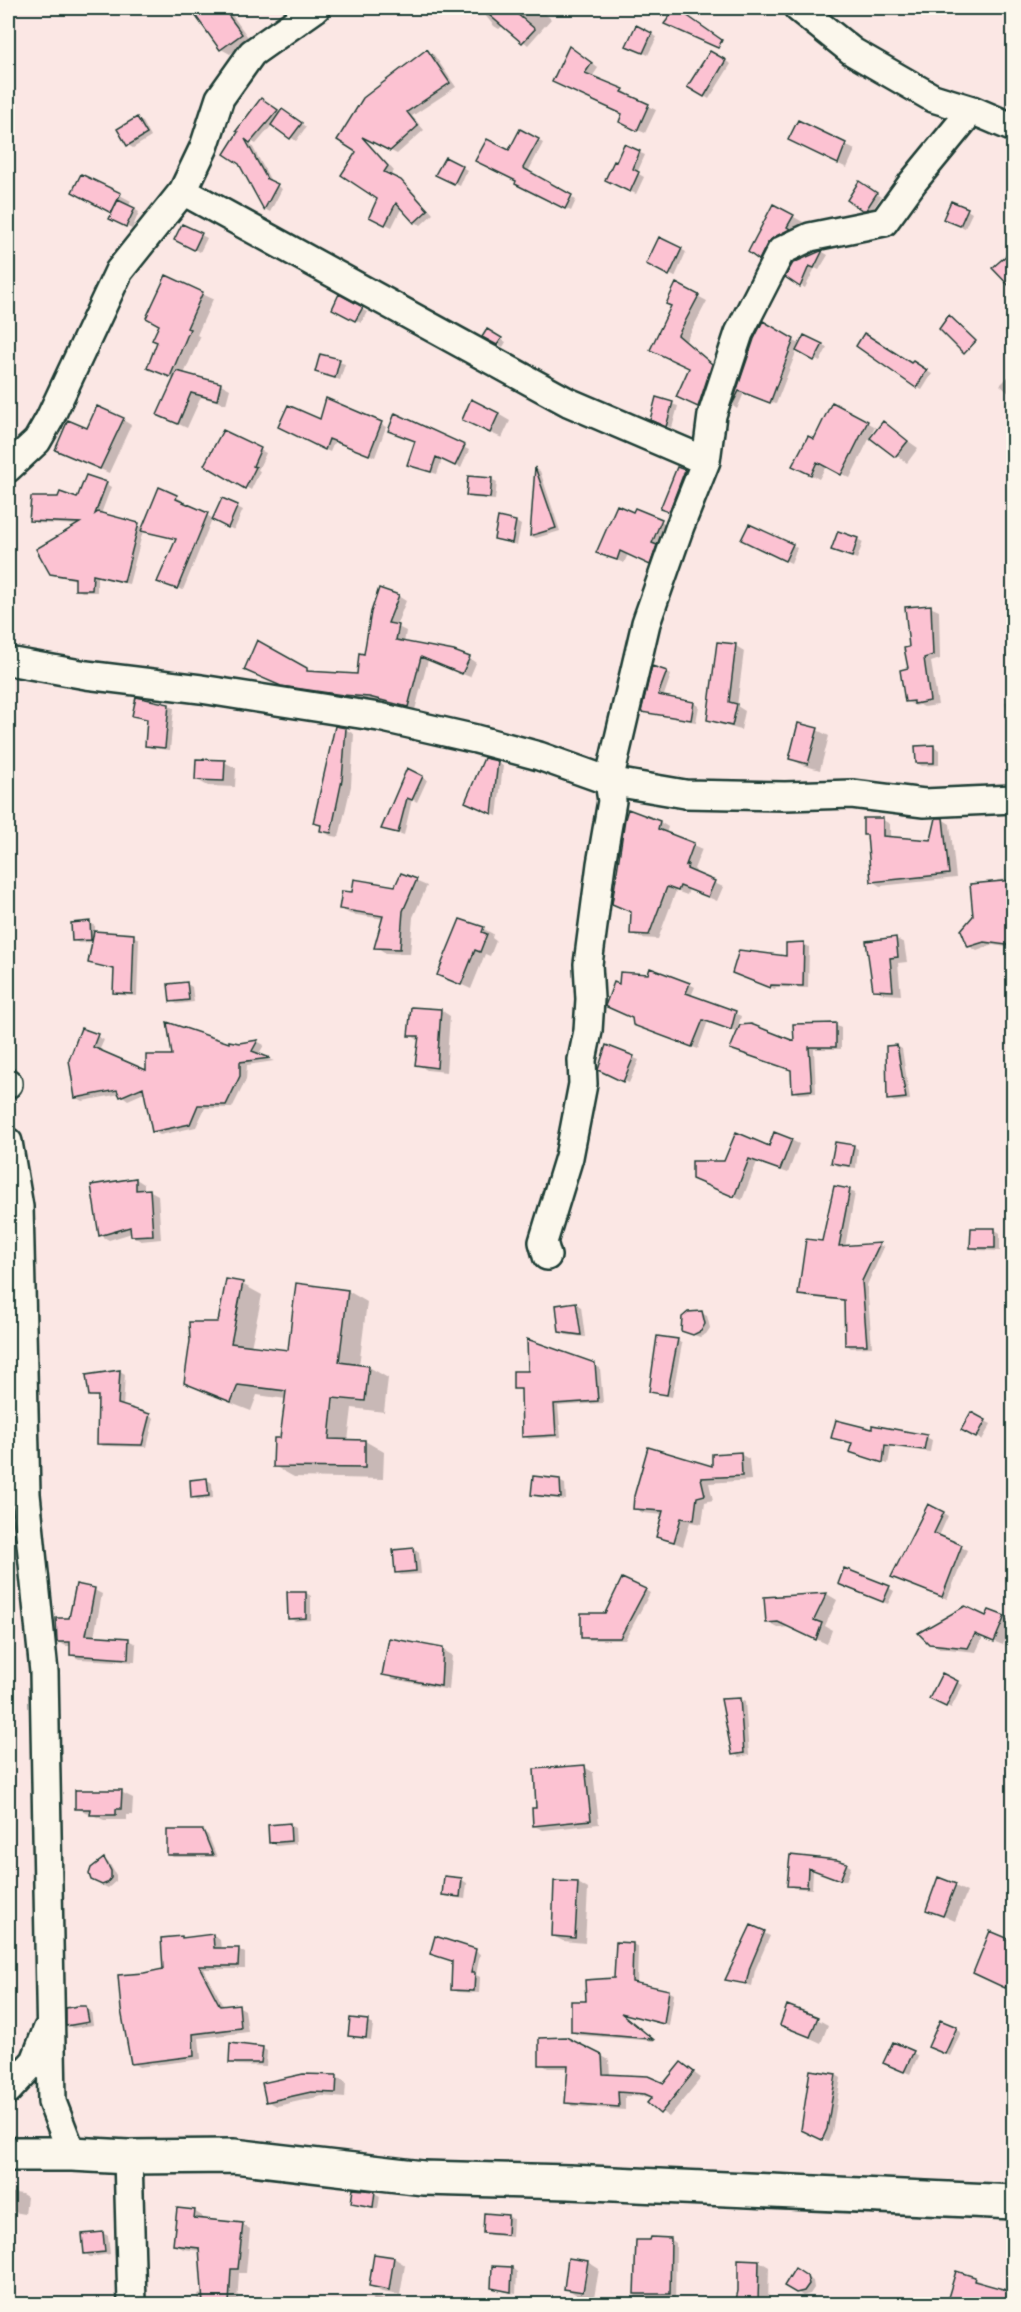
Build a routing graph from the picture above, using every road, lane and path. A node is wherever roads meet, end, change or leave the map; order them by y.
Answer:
1 (316, 8) edge
2 (798, 8) edge
3 (972, 110) junction
4 (1014, 128) edge
5 (183, 191) junction
6 (706, 461) junction
7 (8, 468) edge
8 (8, 661) edge
9 (609, 781) junction
10 (1014, 799) edge
11 (8, 1142) edge
12 (547, 1256) dead end
13 (50, 2022) junction
14 (8, 2090) edge
15 (8, 2154) edge
16 (72, 2154) junction
17 (128, 2157) junction
18 (1014, 2202) edge
19 (132, 2304) edge

1 - 5 street
2 - 3 street
3 - 4 street
3 - 6 street
5 - 6 street
5 - 7 street
6 - 9 street
8 - 9 street
9 - 10 street
9 - 12 street
11 - 13 street
13 - 14 street
13 - 16 street
15 - 16 street
16 - 17 street
17 - 18 street
17 - 19 street

